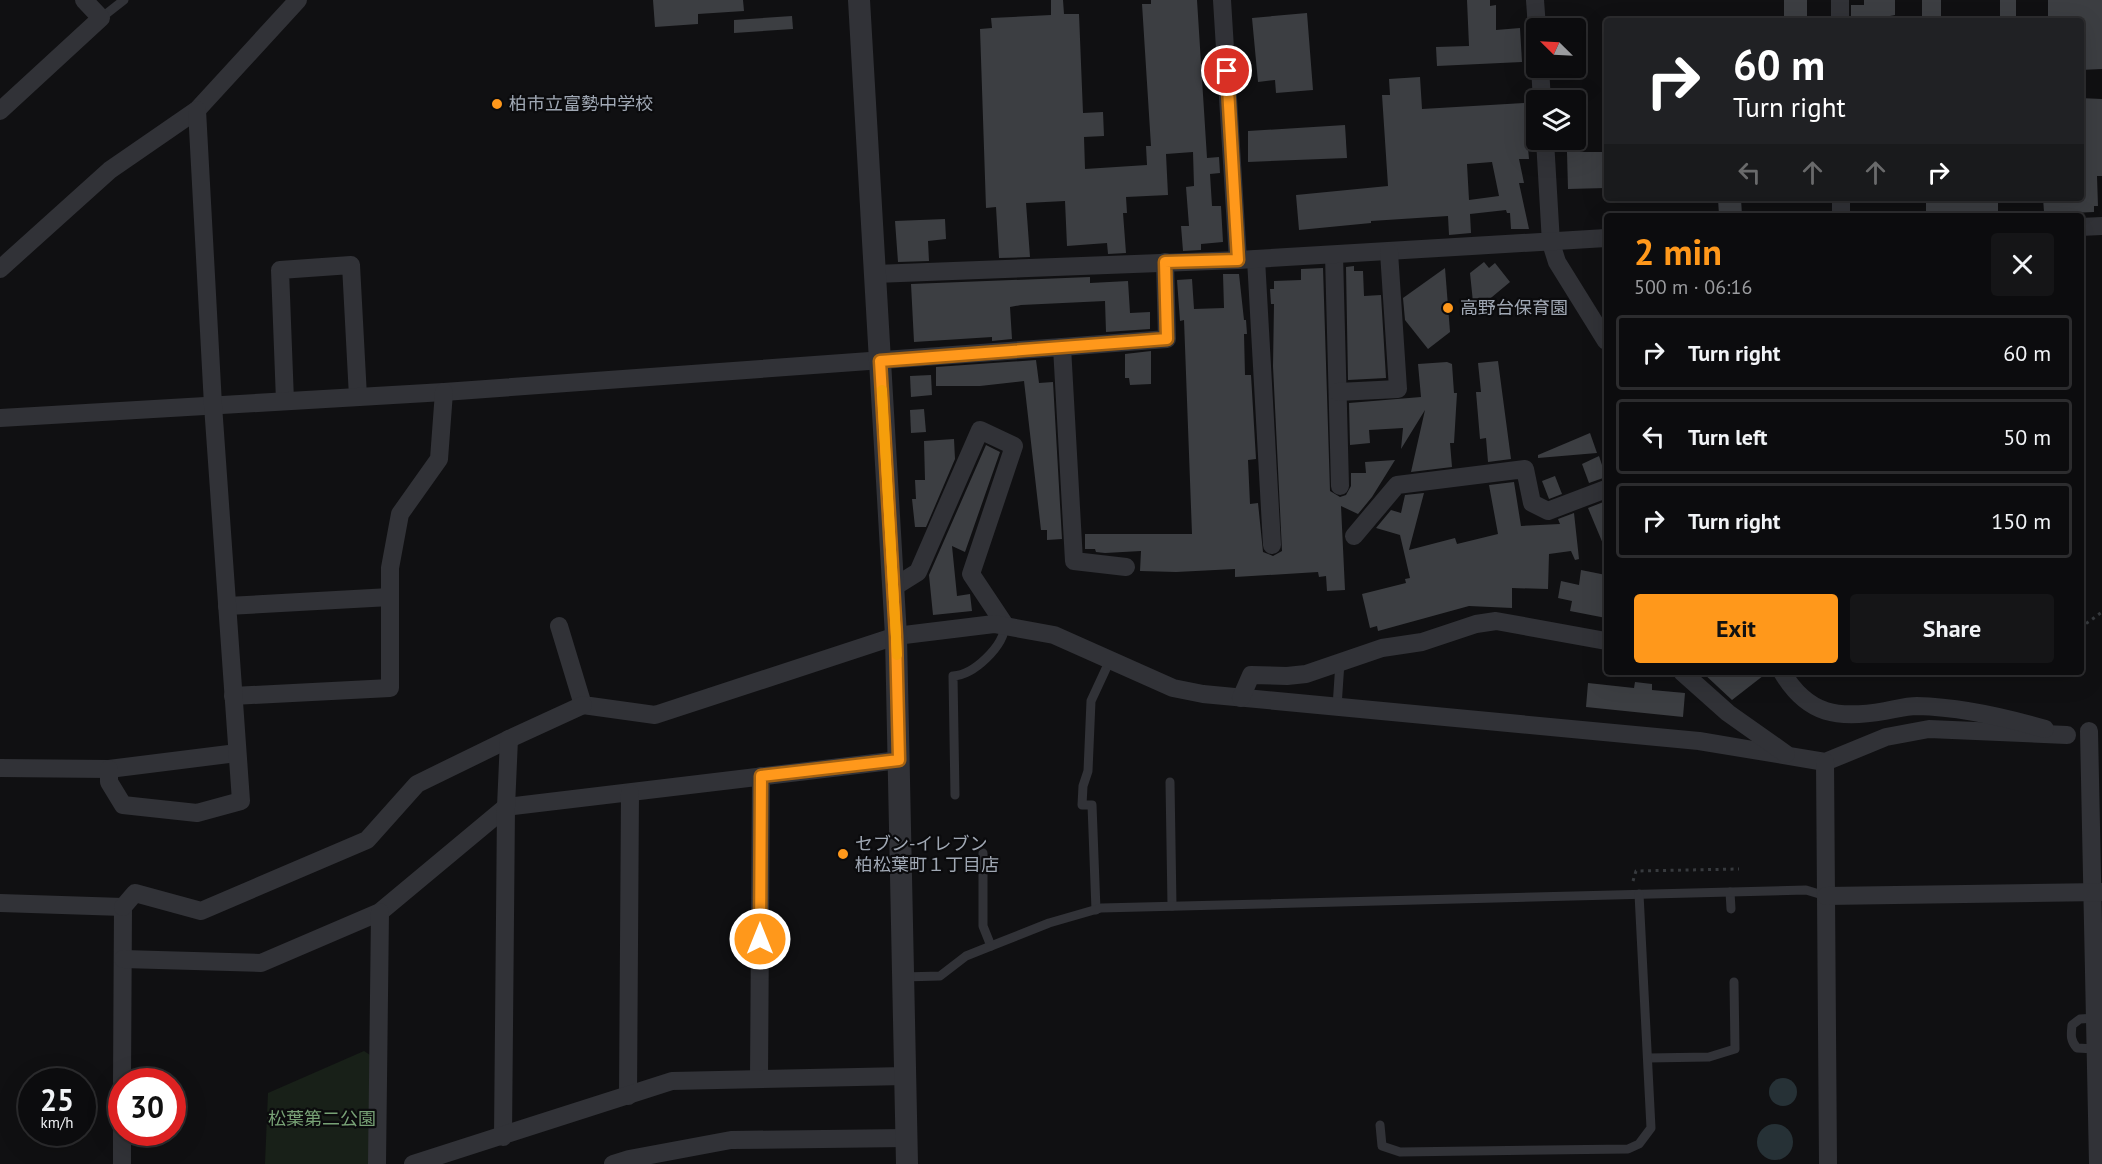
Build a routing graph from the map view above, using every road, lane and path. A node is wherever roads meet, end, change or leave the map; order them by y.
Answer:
1 (84, 0) edge
2 (124, 0) edge
3 (298, 0) edge
4 (859, 0) edge
5 (1222, 0) edge
6 (1535, 0) edge
7 (1840, 0) edge
8 (101, 18) junction
9 (1536, 18) edge
10 (1840, 18) edge
11 (197, 110) junction
12 (0, 111) edge
13 (1546, 150) edge
14 (2084, 226) edge
15 (2102, 226) edge
16 (1604, 238) edge
17 (1551, 243) junction
18 (1389, 252) junction
19 (1334, 255) junction
20 (1247, 260) junction
21 (1165, 262) junction
22 (0, 269) edge
23 (875, 274) junction
24 (1604, 339) edge
25 (1062, 347) junction
26 (880, 361) junction
27 (444, 392) junction
28 (1338, 392) junction
29 (358, 397) junction
30 (285, 401) junction
31 (213, 405) junction
32 (0, 418) edge
33 (1340, 486) dead end
34 (1604, 490) edge
35 (1354, 536) dead end
36 (1272, 545) dead end
37 (1126, 567) dead end
38 (894, 587) junction
39 (390, 597) junction
40 (227, 606) junction
41 (2102, 612) edge
42 (2084, 625) edge
43 (559, 626) dead end
44 (1005, 626) junction
45 (896, 636) junction
46 (1604, 641) edge
47 (1110, 660) junction
48 (1340, 661) junction
49 (1685, 675) edge
50 (1784, 675) edge
51 (233, 696) junction
52 (1241, 698) junction
53 (583, 705) junction
54 (1337, 707) junction
55 (2095, 729) edge
56 (2067, 735) junction
57 (509, 739) junction
58 (237, 753) junction
59 (1790, 757) junction
60 (899, 760) junction
61 (1825, 762) junction
62 (0, 768) edge
63 (109, 770) junction
64 (761, 776) junction
65 (1170, 782) dead end
66 (630, 793) junction
67 (955, 795) dead end
68 (506, 807) junction
69 (982, 853) dead end
70 (1739, 868) dead end
71 (1626, 882) dead end
72 (1730, 891) junction
73 (2097, 892) edge
74 (1640, 894) junction
75 (1826, 896) junction
76 (0, 903) edge
77 (1172, 906) junction
78 (123, 907) junction
79 (1731, 909) dead end
80 (1096, 910) junction
81 (380, 912) junction
82 (991, 946) junction
83 (123, 959) junction
84 (903, 977) junction
85 (1734, 982) dead end
86 (1648, 1058) junction
87 (122, 1068) edge
88 (905, 1076) junction
89 (759, 1078) junction
90 (628, 1096) junction
91 (1380, 1125) dead end
92 (503, 1137) junction
93 (122, 1146) edge
94 (907, 1150) edge
95 (122, 1164) edge
96 (377, 1164) edge
97 (413, 1164) edge
98 (613, 1164) edge
99 (1828, 1164) edge
100 (2098, 1164) edge

1 - 8 street
2 - 8 lane
3 - 11 street
4 - 23 street
5 - 20 street
6 - 9 street
7 - 10 street
8 - 12 street
11 - 22 street
11 - 31 street
13 - 17 street
14 - 15 street
16 - 17 street
17 - 18 street
17 - 24 street
18 - 19 street
18 - 28 street
19 - 20 street
19 - 28 street
20 - 21 street
20 - 36 street
21 - 23 street
21 - 25 street
23 - 26 street
25 - 26 street
25 - 37 street
26 - 27 street
26 - 38 street
27 - 29 street
27 - 39 street
28 - 33 street
29 - 30 street
29 - 30 street
30 - 31 street
31 - 32 street
31 - 40 street
34 - 35 street
38 - 44 street
38 - 45 street
39 - 40 street
39 - 51 street
40 - 51 street
41 - 42 path
43 - 53 street
44 - 45 street
44 - 47 street
44 - 67 lane
45 - 53 street
45 - 60 street
46 - 48 street
47 - 52 street
47 - 80 lane
48 - 52 street
48 - 54 lane
49 - 59 street
50 - 56 street
51 - 58 street
52 - 54 street
53 - 57 street
54 - 59 street
55 - 56 street
55 - 73 street
56 - 61 street
57 - 68 street
57 - 78 street
58 - 63 street
58 - 63 street
59 - 61 street
60 - 64 street
60 - 84 street
61 - 75 street
62 - 63 street
64 - 66 street
64 - 89 street
65 - 77 lane
66 - 68 street
66 - 90 street
68 - 81 street
68 - 92 street
69 - 82 lane
70 - 71 path
72 - 74 lane
72 - 75 lane
72 - 79 lane
73 - 75 street
73 - 100 street
74 - 77 lane
74 - 86 lane
75 - 99 street
76 - 78 street
77 - 80 lane
78 - 83 street
80 - 82 lane
81 - 83 street
81 - 96 street
82 - 84 lane
83 - 87 street
84 - 88 street
85 - 86 lane
86 - 91 lane
88 - 89 street
88 - 94 street
89 - 90 street
90 - 92 street
92 - 97 street
93 - 95 street
94 - 98 street

